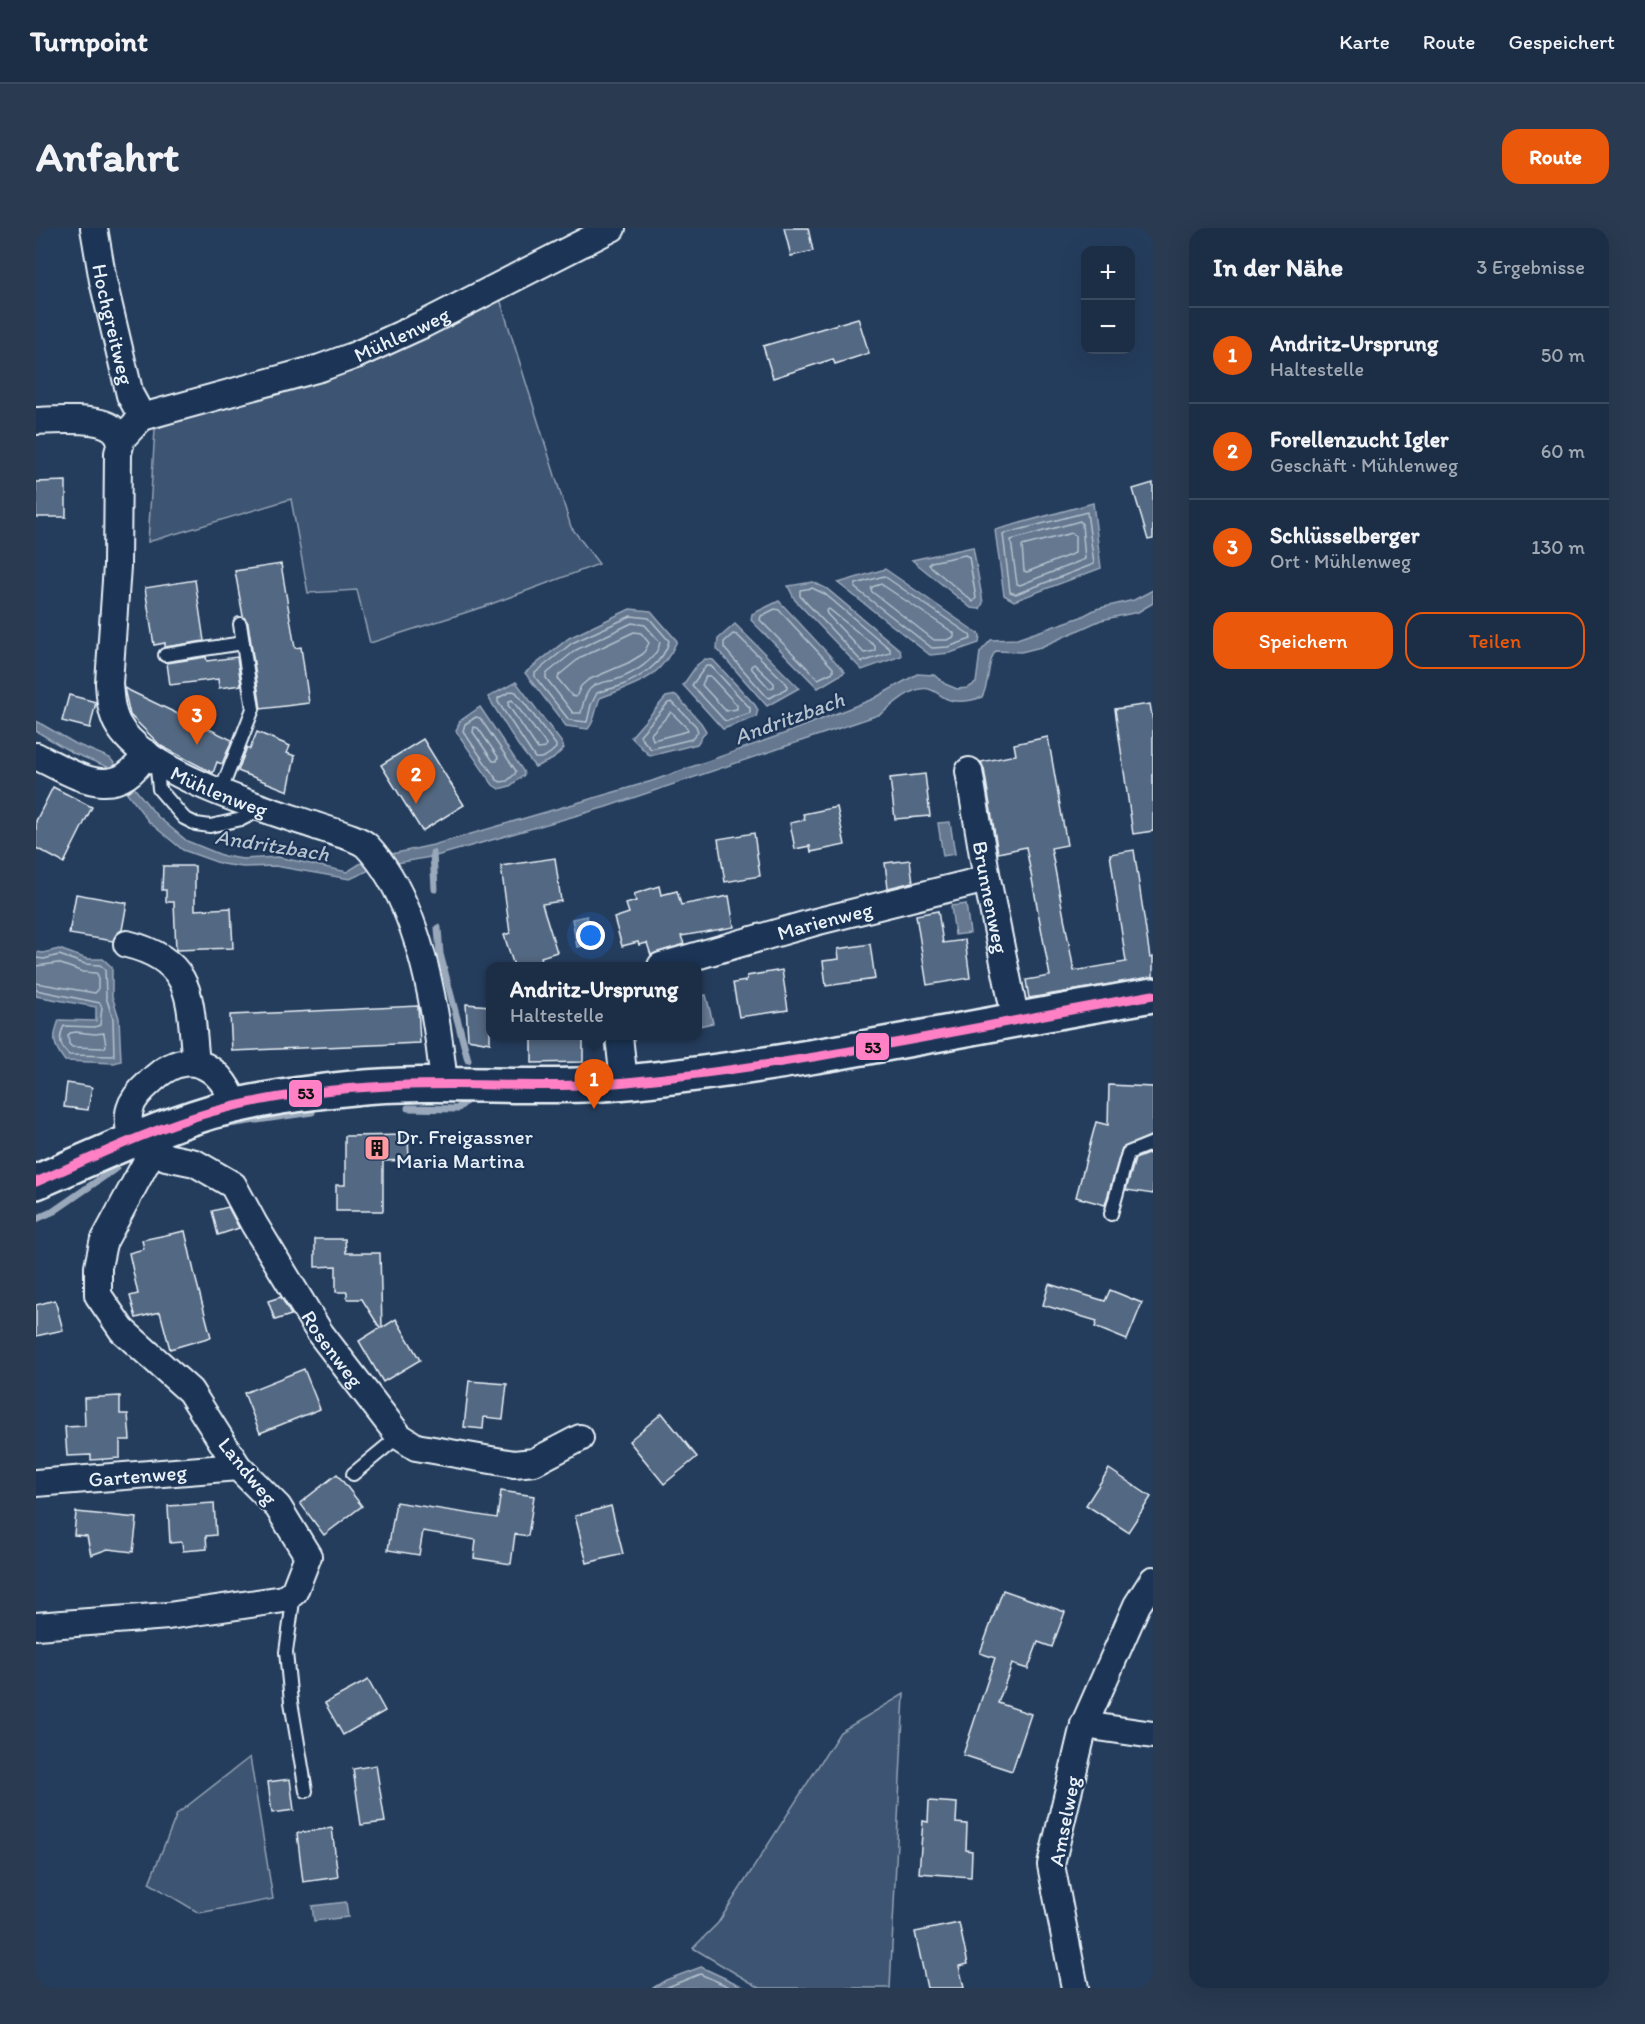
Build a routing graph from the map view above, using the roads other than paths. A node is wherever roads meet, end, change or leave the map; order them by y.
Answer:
1 (94, 228) edge
2 (612, 228) edge
3 (142, 417) junction
4 (36, 421) edge
5 (122, 438) junction
6 (240, 624) dead end
7 (243, 643) junction
8 (165, 655) dead end
9 (36, 756) edge
10 (151, 756) junction
11 (969, 771) dead end
12 (220, 793) junction
13 (261, 809) junction
14 (987, 879) junction
15 (127, 944) dead end
16 (675, 962) edge
17 (1153, 995) edge
18 (1016, 1021) junction
19 (620, 1040) edge
20 (196, 1063) junction
21 (624, 1082) junction
22 (444, 1085) junction
23 (236, 1106) junction
24 (135, 1139) junction
25 (1153, 1143) edge
26 (36, 1182) edge
27 (1111, 1214) dead end
28 (399, 1436) junction
29 (580, 1438) dead end
30 (238, 1467) junction
31 (353, 1474) dead end
32 (36, 1483) edge
33 (1153, 1580) edge
34 (294, 1592) junction
35 (36, 1626) edge
36 (1084, 1725) junction
37 (1153, 1735) edge
38 (306, 1791) dead end
39 (1074, 1988) edge

1 - 3 street, Hochgreitweg
2 - 3 street, Mühlenweg
3 - 5 street
4 - 5 street
5 - 10 street, Mühlenweg
6 - 7 lane
7 - 8 lane
7 - 12 lane
9 - 10 street
10 - 12 street, Mühlenweg
10 - 13 lane
11 - 14 street, Brunnenweg
12 - 13 street, Mühlenweg
13 - 22 street, Mühlenweg
14 - 16 street, Marienweg
14 - 18 street, Brunnenweg
15 - 20 street
17 - 18 main road
18 - 21 main road
19 - 21 street
20 - 23 street
20 - 24 street, Landweg
21 - 22 main road
22 - 23 main road
23 - 24 main road
24 - 26 main road
24 - 28 street, Rosenweg
24 - 30 street, Landweg
25 - 27 lane
28 - 29 street, Rosenweg
28 - 31 lane
30 - 32 street, Gartenweg
30 - 34 street, Landweg
33 - 36 street, Amselweg
34 - 35 street
34 - 38 lane
36 - 37 street
36 - 39 street, Amselweg

